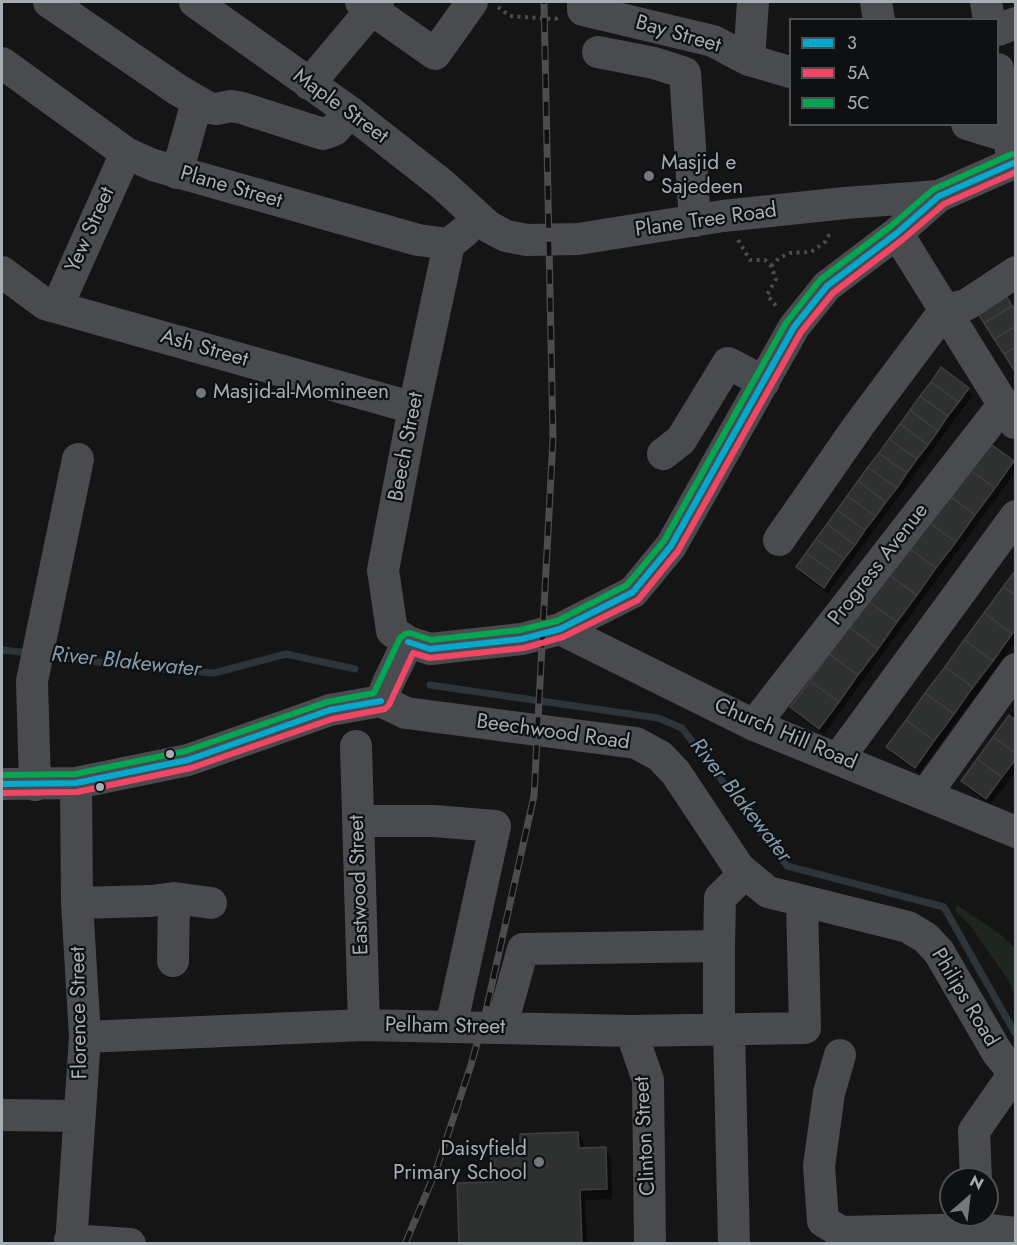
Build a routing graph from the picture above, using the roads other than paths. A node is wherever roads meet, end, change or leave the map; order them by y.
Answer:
1 (49, 2) edge
2 (195, 2) edge
3 (472, 2) edge
4 (753, 2) edge
5 (876, 2) edge
6 (986, 2) edge
7 (370, 4) edge
8 (583, 6) edge
9 (879, 18) edge
10 (989, 18) edge
11 (1016, 23) edge
12 (999, 30) edge
13 (597, 52) dead end
14 (749, 60) junction
15 (2, 63) edge
16 (789, 72) edge
17 (999, 75) edge
18 (309, 84) junction
19 (197, 102) junction
20 (350, 112) junction
21 (970, 126) edge
22 (126, 153) junction
23 (1013, 154) edge
24 (177, 173) junction
25 (939, 196) junction
26 (479, 218) junction
27 (709, 219) junction
28 (897, 233) junction
29 (449, 244) junction
30 (2, 272) edge
31 (1016, 272) edge
32 (57, 307) junction
33 (945, 310) junction
34 (764, 382) junction
35 (414, 408) junction
36 (1010, 415) edge
37 (663, 454) dead end
38 (78, 459) dead end
39 (1016, 516) edge
40 (779, 540) dead end
41 (560, 629) junction
42 (408, 642) junction
43 (1016, 669) edge
44 (381, 701) junction
45 (754, 725) junction
46 (356, 746) dead end
47 (838, 759) junction
48 (76, 783) junction
49 (2, 784) edge
50 (35, 785) junction
51 (926, 794) junction
52 (358, 821) junction
53 (1016, 832) edge
54 (745, 873) junction
55 (174, 898) junction
56 (802, 901) junction
57 (77, 903) junction
58 (211, 903) dead end
59 (719, 946) junction
60 (173, 961) dead end
61 (364, 1025) junction
62 (451, 1027) junction
63 (501, 1028) junction
64 (724, 1029) junction
65 (631, 1031) junction
66 (85, 1037) junction
67 (840, 1055) dead end
68 (1014, 1076) edge
69 (2, 1115) edge
70 (80, 1116) junction
71 (976, 1167) edge
72 (939, 1225) edge
73 (996, 1227) edge
74 (1016, 1233) edge
75 (70, 1242) edge
76 (130, 1244) edge
77 (650, 1244) edge
78 (734, 1244) edge

1 - 19 street
2 - 18 street, Maple Street
3 - 7 street
4 - 14 street, Bay Street
5 - 9 street
6 - 10 street
7 - 18 street
8 - 14 street, Bay Street
11 - 12 street
13 - 27 street
14 - 16 street
15 - 22 street, Plane Street
17 - 23 street
18 - 20 street, Maple Street
19 - 20 street
19 - 24 street
20 - 26 street, Maple Street
21 - 23 street
22 - 24 street, Plane Street
22 - 32 street, Yew Street
23 - 25 street
24 - 29 street, Plane Street
25 - 27 street, Plane Tree Road
25 - 28 street
26 - 27 street, Plane Tree Road
26 - 29 street
28 - 33 street
28 - 34 street
29 - 35 street, Beech Street
30 - 32 street, Ash Street
31 - 33 street
32 - 35 street, Ash Street
33 - 36 street
33 - 40 street
34 - 37 street
34 - 41 street
35 - 42 street, Beech Street
36 - 45 street, Progress Avenue
38 - 50 street
39 - 47 street
41 - 42 street
41 - 45 street, Church Hill Road
42 - 44 street
43 - 51 street
44 - 48 street
44 - 54 street, Beechwood Road
45 - 47 street, Church Hill Road
46 - 52 street, Eastwood Street
47 - 51 street, Church Hill Road
48 - 50 street
48 - 57 street, Florence Street
49 - 50 street
51 - 53 street, Church Hill Road
52 - 61 street, Eastwood Street
52 - 62 street
54 - 56 street, Beechwood Road
54 - 59 street
55 - 57 street
55 - 58 street
55 - 60 street
56 - 64 street, Pelham Street
56 - 68 street, Philips Road
57 - 66 street, Florence Street
59 - 63 street
59 - 64 street
61 - 62 street, Pelham Street
61 - 66 street, Pelham Street
62 - 63 street, Pelham Street
63 - 65 street, Pelham Street
64 - 65 street, Pelham Street
64 - 78 street
65 - 77 street, Clinton Street
66 - 70 street, Florence Street
67 - 72 street
68 - 71 street
69 - 70 street
70 - 75 street, Florence Street
73 - 74 street
75 - 76 street

